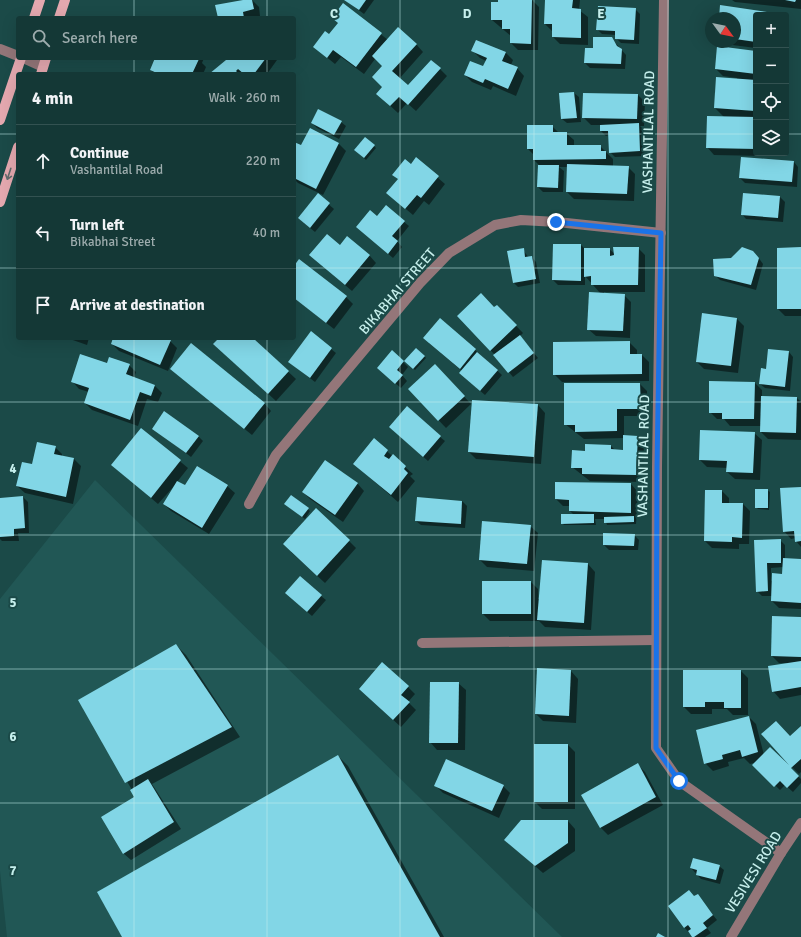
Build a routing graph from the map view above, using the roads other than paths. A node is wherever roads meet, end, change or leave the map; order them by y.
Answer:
1 (40, 0) edge
2 (65, 0) edge
3 (664, 0) edge
4 (35, 16) edge
5 (60, 16) edge
6 (0, 49) edge
7 (16, 55) edge
8 (21, 60) edge
9 (27, 60) edge
10 (43, 66) edge
11 (17, 72) edge
12 (16, 75) edge
13 (0, 120) edge
14 (16, 153) edge
15 (0, 202) edge
16 (661, 233) junction
17 (249, 504) dead end
18 (656, 640) junction
19 (422, 642) dead end
20 (801, 823) edge
21 (780, 853) junction
22 (731, 937) edge

1 - 4 main road
2 - 5 main road
3 - 16 street, VASHANTILAL ROAD
6 - 7 street
8 - 11 main road
9 - 10 street
12 - 13 main road
14 -> 15 main road
16 - 17 street, BIKABHAI STREET
16 - 18 street, VASHANTILAL ROAD
18 - 19 street
18 - 21 street, VASHANTILAL ROAD
20 - 21 street, VESIVESI ROAD
21 - 22 street, VESIVESI ROAD

